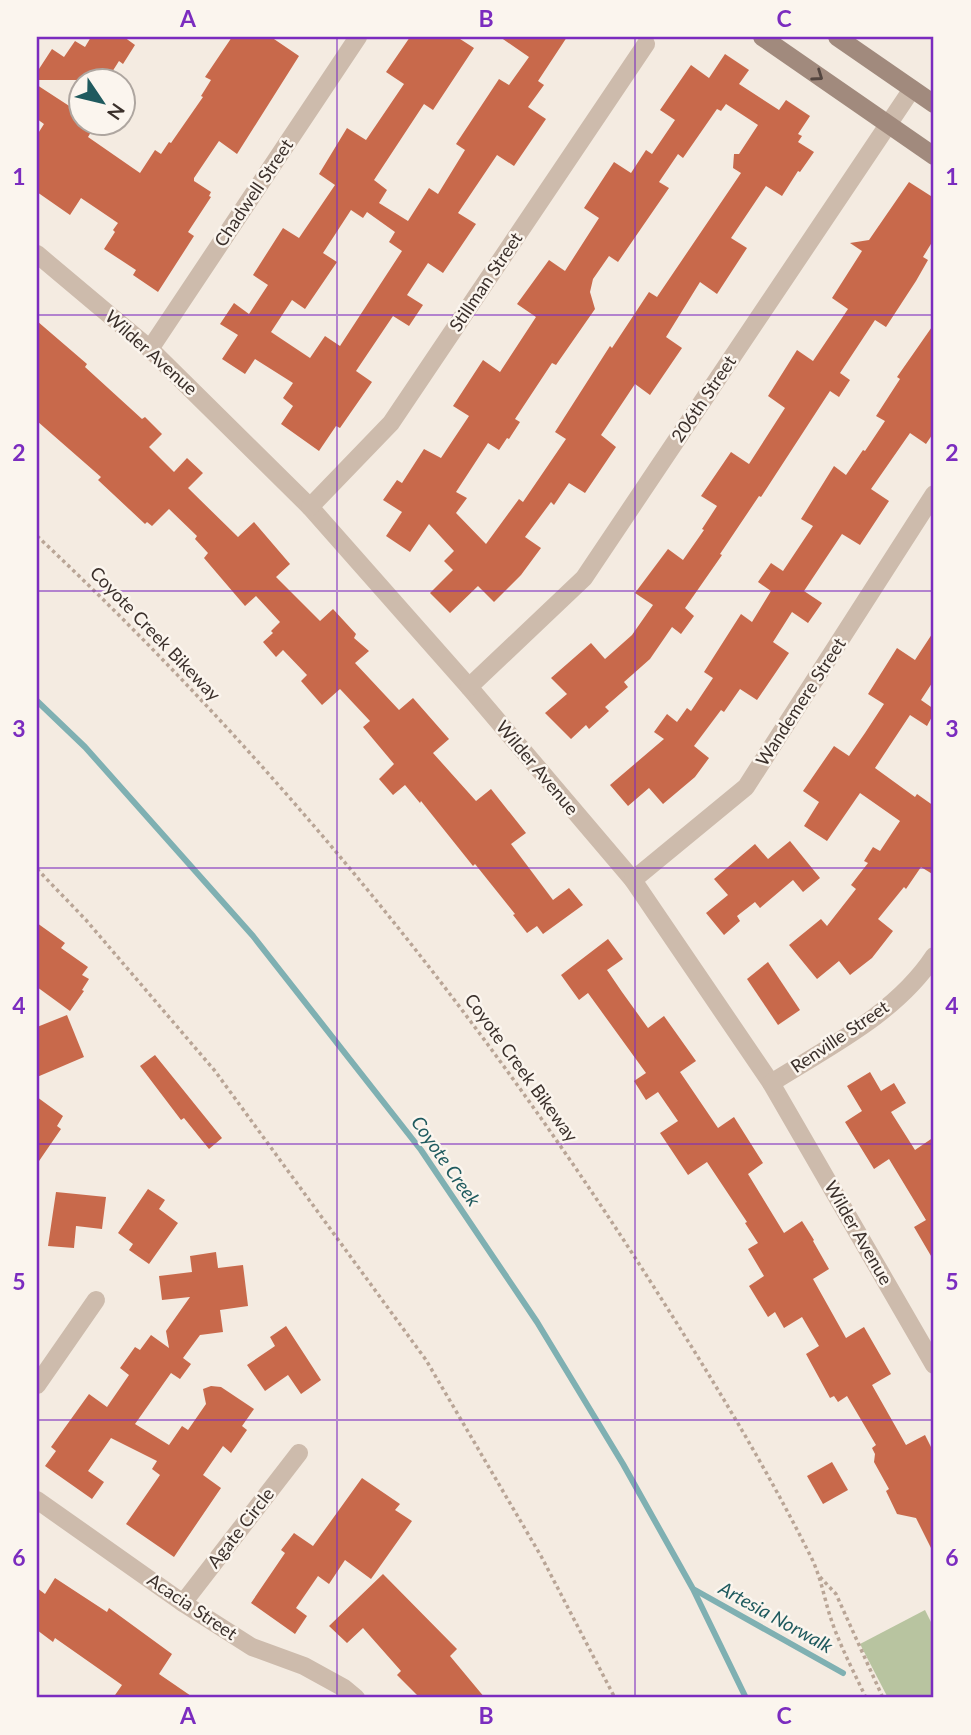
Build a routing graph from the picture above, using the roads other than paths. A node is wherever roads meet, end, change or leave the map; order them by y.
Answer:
1 (358, 37) edge
2 (762, 37) edge
3 (837, 37) edge
4 (646, 44) dead end
5 (912, 89) junction
6 (934, 104) edge
7 (888, 124) junction
8 (934, 156) edge
9 (37, 254) edge
10 (150, 349) junction
11 (934, 494) edge
12 (310, 507) junction
13 (469, 687) junction
14 (633, 880) junction
15 (934, 956) edge
16 (771, 1083) junction
17 (96, 1300) dead end
18 (934, 1364) edge
19 (37, 1385) edge
20 (299, 1453) dead end
21 (37, 1500) edge
22 (183, 1603) junction
23 (356, 1698) edge

1 - 10 street, Chadwell Street
2 -> 7 street
3 - 5 street
4 - 12 street, Stillman Street
5 - 6 street
5 - 7 street, 206th Street
7 - 8 street
7 - 13 street, 206th Street
9 - 10 street, Wilder Avenue
10 - 12 street, Wilder Avenue
11 - 14 street, Wandemere Street
12 - 13 street, Wilder Avenue
13 - 14 street, Wilder Avenue
14 - 16 street, Wilder Avenue
15 - 16 street, Renville Street
16 - 18 street, Wilder Avenue
17 - 19 street
20 - 22 street, Agate Circle
21 - 22 street, Acacia Street
22 - 23 street, Acacia Street

